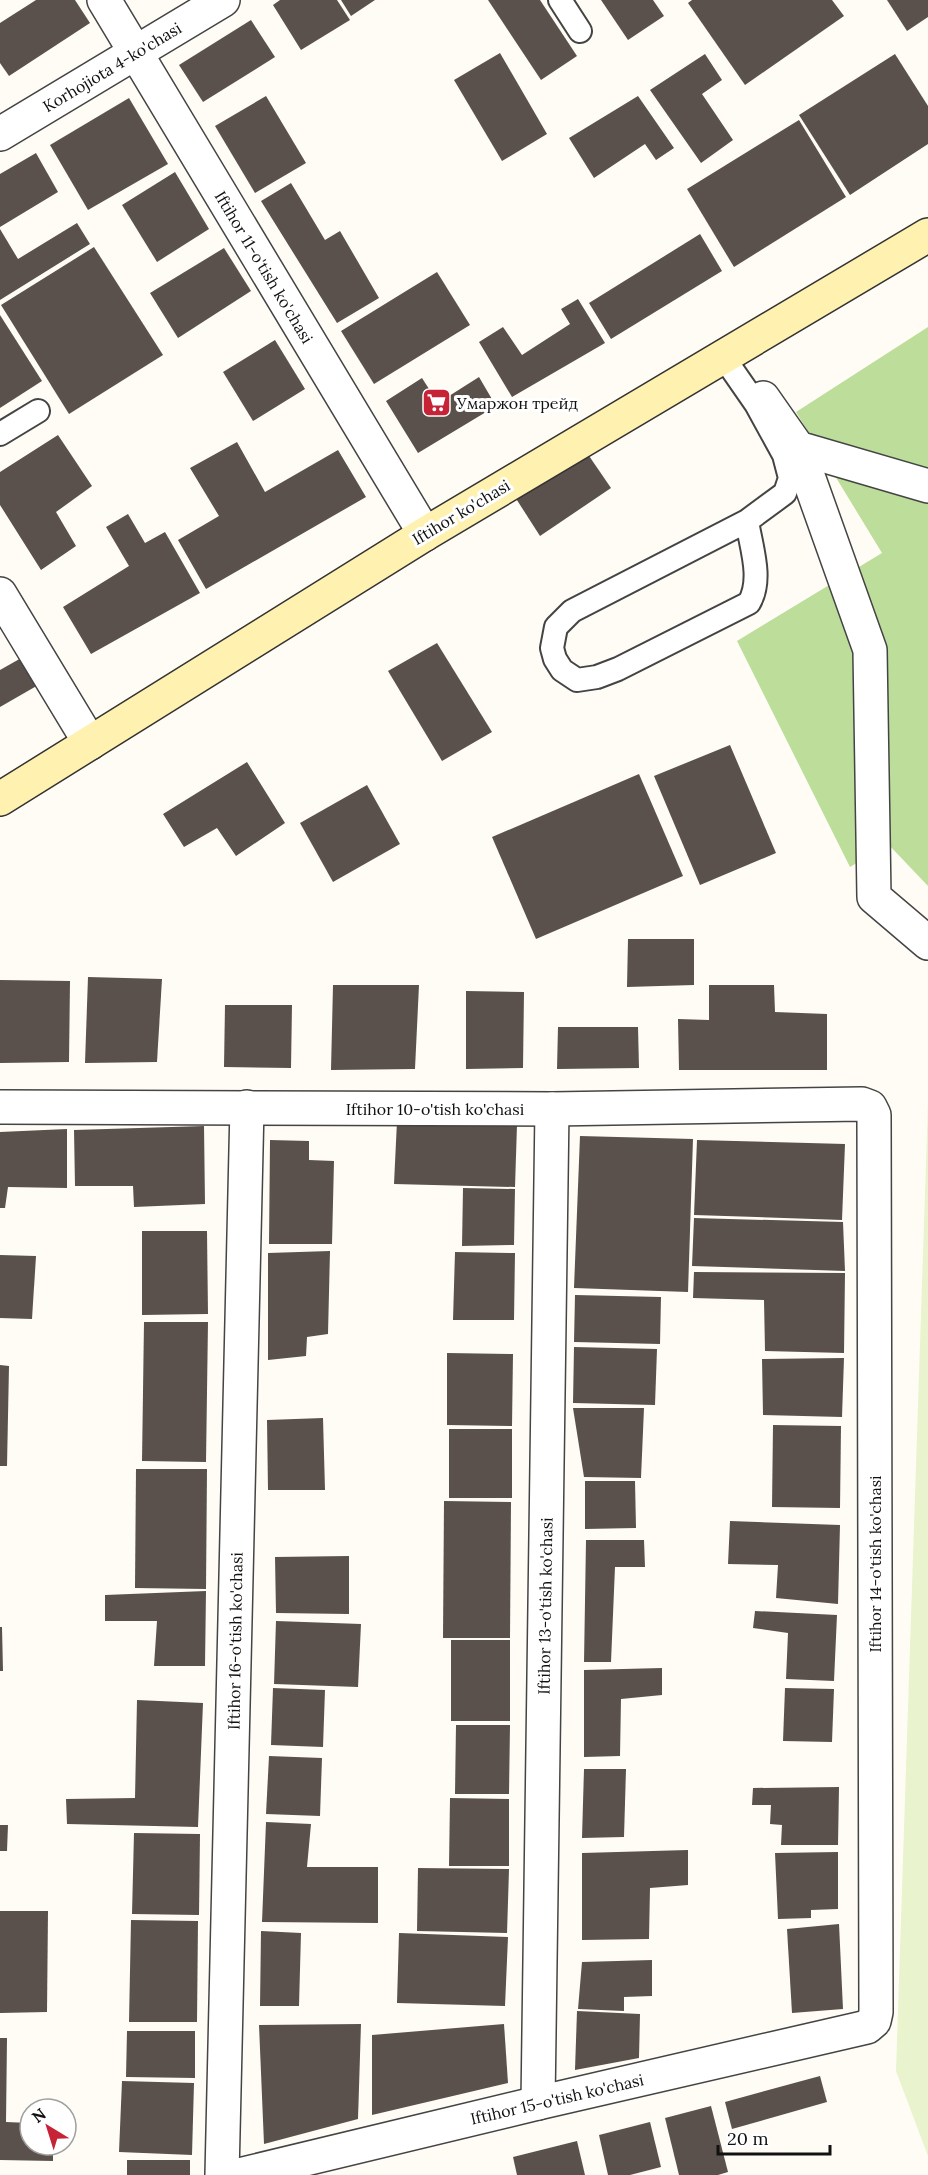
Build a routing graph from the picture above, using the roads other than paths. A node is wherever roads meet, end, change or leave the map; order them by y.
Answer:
1 (104, 0) edge
2 (223, 0) edge
3 (560, 0) edge
4 (580, 31) dead end
5 (135, 52) junction
6 (0, 134) edge
7 (928, 235) edge
8 (722, 355) junction
9 (763, 398) dead end
10 (38, 411) dead end
11 (0, 435) edge
12 (798, 448) junction
13 (928, 486) edge
14 (747, 521) junction
15 (425, 534) junction
16 (0, 594) edge
17 (90, 743) junction
18 (0, 799) edge
19 (928, 943) edge
20 (0, 1107) edge
21 (248, 1107) junction
22 (870, 1107) joint
23 (552, 1110) junction
24 (874, 2021) joint
25 (538, 2103) junction
26 (222, 2175) edge
27 (238, 2175) edge

1 - 5 street, Iftihor 11-o'tish ko'chasi
2 - 5 street, Korhojiota 4-ko'chasi
3 - 4 lane
5 - 6 street, Korhojiota 4-ko'chasi
5 - 15 street, Iftihor 11-o'tish ko'chasi
7 - 8 main road, Iftihor ko'chasi
8 - 14 lane
8 - 15 main road, Iftihor ko'chasi
9 - 12 street
10 - 11 lane
12 - 13 street
12 - 19 street
14 - 14 lane
15 - 17 main road, Iftihor ko'chasi
16 - 17 street
17 - 18 main road, Iftihor ko'chasi
20 - 21 street, Iftihor 10-o'tish ko'chasi
21 - 23 street, Iftihor 10-o'tish ko'chasi
21 - 26 street, Iftihor 16-o'tish ko'chasi
22 - 23 street, Iftihor 10-o'tish ko'chasi
22 - 24 street, Iftihor 14-o'tish ko'chasi
23 - 25 street, Iftihor 13-o'tish ko'chasi
24 - 25 street, Iftihor 15-o'tish ko'chasi
25 - 27 street, Iftihor 15-o'tish ko'chasi

